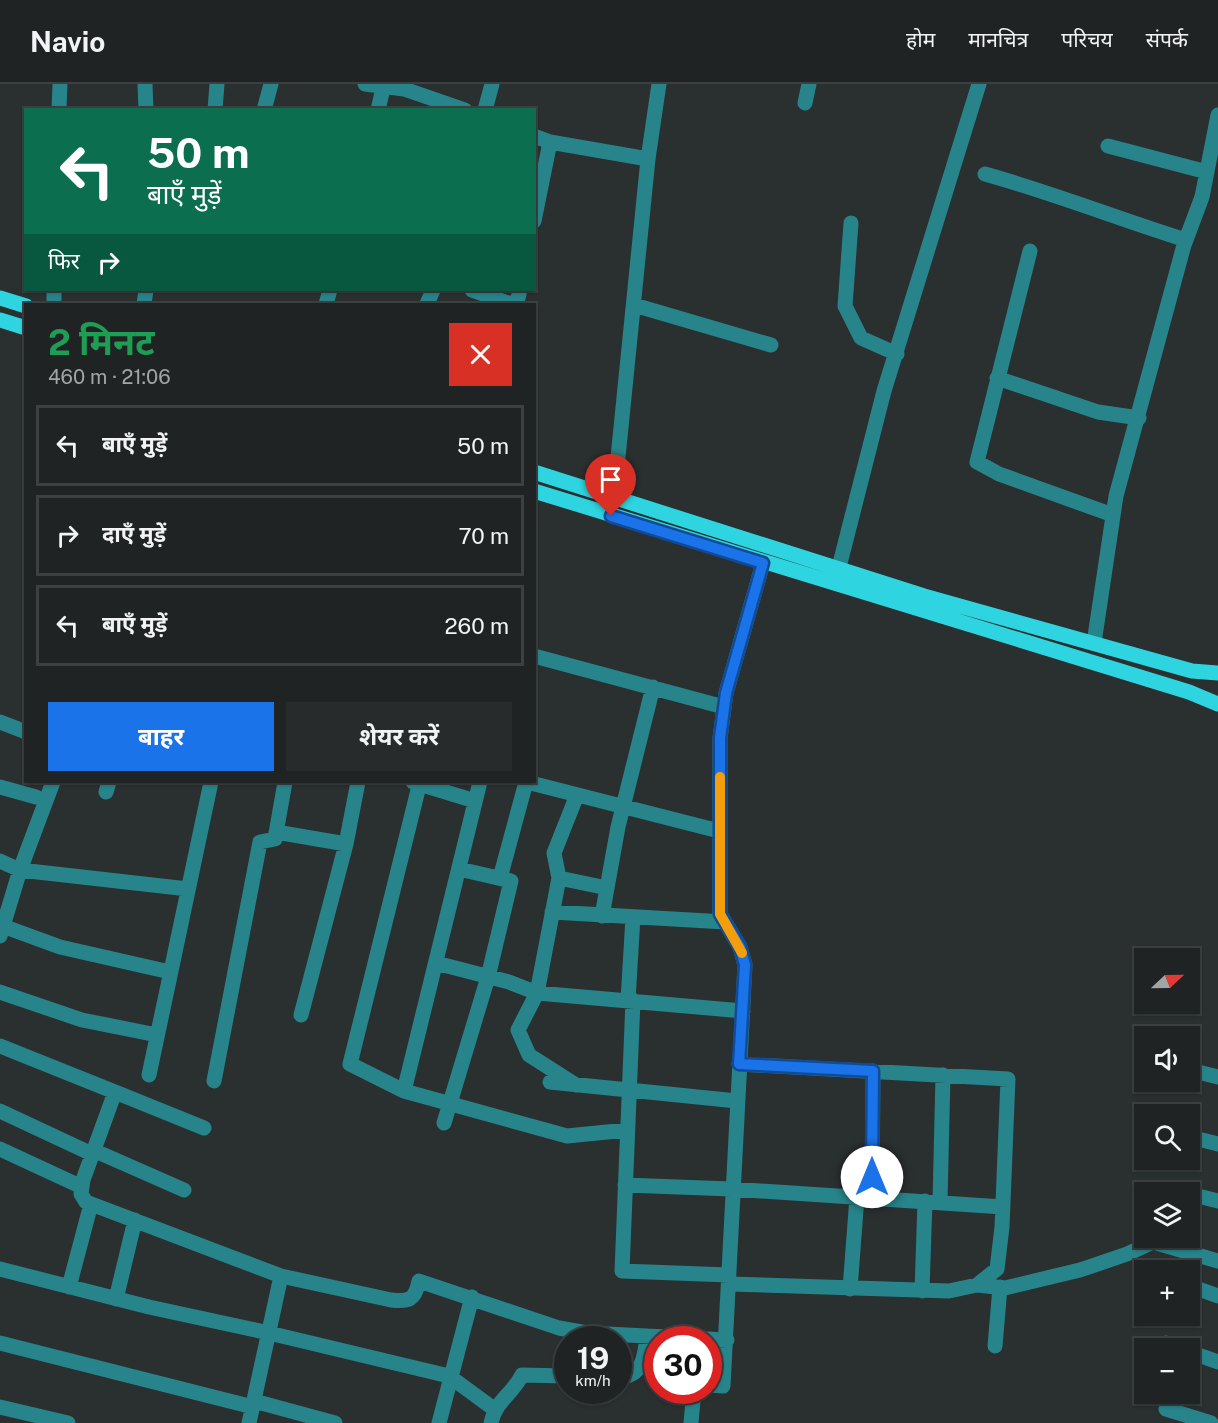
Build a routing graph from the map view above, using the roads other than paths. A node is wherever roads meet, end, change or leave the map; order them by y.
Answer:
1 (60, 84) edge
2 (145, 84) edge
3 (217, 84) edge
4 (271, 84) edge
5 (365, 84) edge
6 (492, 84) edge
7 (659, 84) edge
8 (809, 84) edge
9 (979, 84) edge
10 (384, 86) edge
11 (805, 103) dead end
12 (59, 108) edge
13 (146, 108) edge
14 (215, 108) edge
15 (265, 108) edge
16 (378, 108) edge
17 (459, 108) edge
18 (486, 108) edge
19 (1218, 115) edge
20 (536, 137) edge
21 (550, 142) junction
22 (1108, 146) dead end
23 (648, 159) junction
24 (1207, 172) junction
25 (985, 174) dead end
26 (536, 210) edge
27 (851, 223) dead end
28 (1186, 240) junction
29 (1030, 251) dead end
30 (475, 291) edge
31 (520, 291) edge
32 (0, 297) edge
33 (508, 303) edge
34 (508, 303) edge
35 (24, 305) edge
36 (634, 305) junction
37 (0, 320) edge
38 (24, 327) edge
39 (771, 345) dead end
40 (897, 354) junction
41 (997, 378) junction
42 (1139, 418) junction
43 (536, 473) edge
44 (536, 492) edge
45 (614, 497) junction
46 (1113, 515) junction
47 (763, 563) junction
48 (838, 568) junction
49 (834, 585) junction
50 (1094, 643) junction
51 (536, 657) edge
52 (1218, 673) edge
53 (652, 687) junction
54 (1218, 704) edge
55 (724, 707) junction
56 (0, 723) edge
57 (24, 726) edge
58 (53, 783) edge
59 (211, 783) edge
60 (285, 783) edge
61 (358, 783) edge
62 (418, 783) edge
63 (421, 783) edge
64 (480, 783) edge
65 (526, 783) edge
66 (530, 783) edge
67 (0, 787) edge
68 (577, 795) junction
69 (36, 797) dead end
70 (476, 801) junction
71 (624, 805) junction
72 (719, 831) junction
73 (276, 832) junction
74 (346, 844) junction
75 (0, 861) edge
76 (459, 869) junction
77 (20, 870) junction
78 (500, 878) junction
79 (559, 878) junction
80 (607, 888) junction
81 (188, 889) junction
82 (552, 912) junction
83 (602, 915) junction
84 (633, 917) junction
85 (725, 922) junction
86 (1, 929) edge
87 (436, 963) junction
88 (170, 972) junction
89 (488, 977) junction
90 (0, 992) edge
91 (537, 993) junction
92 (630, 1000) junction
93 (743, 1011) junction
94 (301, 1015) dead end
95 (157, 1035) junction
96 (0, 1046) edge
97 (739, 1064) junction
98 (873, 1071) junction
99 (1200, 1072) edge
100 (149, 1074) dead end
101 (943, 1076) junction
102 (1218, 1077) edge
103 (214, 1081) dead end
104 (550, 1082) dead end
105 (576, 1085) junction
106 (628, 1090) junction
107 (115, 1092) junction
108 (404, 1092) junction
109 (737, 1101) junction
110 (450, 1103) junction
111 (0, 1111) edge
112 (444, 1123) dead end
113 (204, 1128) dead end
114 (627, 1130) junction
115 (1200, 1140) edge
116 (1218, 1144) edge
117 (0, 1149) edge
118 (93, 1152) junction
119 (625, 1185) junction
120 (82, 1187) junction
121 (731, 1189) junction
122 (184, 1190) dead end
123 (864, 1197) junction
124 (1200, 1197) edge
125 (932, 1202) junction
126 (1218, 1202) edge
127 (91, 1204) junction
128 (1003, 1206) junction
129 (135, 1220) junction
130 (1218, 1261) edge
131 (0, 1269) edge
132 (281, 1276) junction
133 (729, 1279) junction
134 (977, 1285) junction
135 (69, 1287) junction
136 (1000, 1287) junction
137 (850, 1289) junction
138 (922, 1290) junction
139 (1200, 1290) edge
140 (1218, 1296) edge
141 (472, 1297) junction
142 (116, 1299) junction
143 (269, 1333) junction
144 (644, 1336) edge
145 (722, 1340) edge
146 (726, 1340) junction
147 (0, 1343) edge
148 (995, 1346) dead end
149 (1200, 1356) edge
150 (644, 1359) edge
151 (1218, 1362) edge
152 (632, 1373) edge
153 (449, 1376) junction
154 (554, 1376) edge
155 (722, 1386) edge
156 (254, 1404) junction
157 (693, 1404) edge
158 (0, 1407) edge
159 (1166, 1409) dead end
160 (493, 1416) edge
161 (21, 1418) edge
162 (68, 1423) edge
163 (249, 1423) edge
164 (335, 1423) edge
165 (439, 1423) edge
166 (691, 1423) edge
167 (1211, 1423) edge

1 - 12 street
2 - 13 street
3 - 14 street
4 - 15 street
5 - 10 street
6 - 18 street
7 - 23 street
8 - 11 street
9 - 40 street
10 - 16 street
10 - 17 street
19 - 24 street
20 - 21 street
21 - 23 street
21 - 26 street
22 - 24 street
23 - 36 street
24 - 28 street
25 - 28 street
27 - 40 street
28 - 42 street
29 - 41 street
30 - 33 street
31 - 34 street
32 - 35 main road
36 - 39 street
36 - 45 street
37 - 38 main road
40 - 48 street
41 - 42 street
41 - 46 street
42 - 46 street
43 - 45 main road
44 - 47 main road
45 - 48 main road
46 - 50 street
47 - 49 main road
47 - 55 street
48 - 49 street
48 - 50 main road
49 - 54 main road
50 - 52 main road
51 - 53 street
53 - 55 street
53 - 71 street
55 - 72 street
56 - 57 street
58 - 77 street
59 - 81 street
60 - 73 street
61 - 74 street
62 - 108 street
63 - 70 street
64 - 70 street
65 - 78 street
66 - 68 street
67 - 69 street
68 - 71 street
68 - 79 street
70 - 76 street
71 - 72 street
71 - 80 street
72 - 85 street
73 - 74 street
73 - 103 street
74 - 94 street
75 - 77 street
76 - 78 street
76 - 87 street
77 - 81 street
77 - 86 street
78 - 89 street
79 - 80 street
79 - 82 street
80 - 83 street
81 - 88 street
82 - 83 street
82 - 91 street
83 - 84 street
84 - 85 street
84 - 92 street
85 - 93 street
86 - 88 street
87 - 89 street
87 - 108 street
88 - 95 street
89 - 91 street
89 - 110 street
90 - 95 street
91 - 92 street
91 - 105 street
92 - 93 street
92 - 106 street
93 - 97 street
95 - 100 street
96 - 107 street
97 - 98 street
97 - 109 street
98 - 101 street
98 - 123 street
99 - 102 street
101 - 125 street
101 - 128 street
104 - 105 street
105 - 106 street
106 - 109 street
106 - 114 street
107 - 113 street
107 - 118 street
108 - 110 street
109 - 121 street
110 - 112 street
110 - 114 street
111 - 118 street
114 - 119 street
115 - 116 street
117 - 120 street
118 - 120 street
118 - 122 street
119 - 121 street
119 - 133 street
120 - 127 street
121 - 123 street
121 - 133 street
123 - 125 street
123 - 137 street
124 - 126 street
125 - 128 street
125 - 138 street
127 - 129 street
127 - 135 street
128 - 134 street
129 - 132 street
129 - 142 street
130 - 136 street
131 - 135 street
132 - 141 street
132 - 143 street
133 - 137 street
133 - 146 street
134 - 136 street
134 - 138 street
135 - 142 street
136 - 148 street
137 - 138 street
139 - 140 street
141 - 144 street
141 - 153 street
142 - 143 street
143 - 153 street
143 - 156 street
145 - 146 street
146 - 155 street
147 - 156 street
149 - 151 street
150 - 152 street
153 - 160 street
153 - 165 street
154 - 160 street
156 - 163 street
156 - 164 street
157 - 166 street
158 - 161 street
159 - 167 street
161 - 162 street

